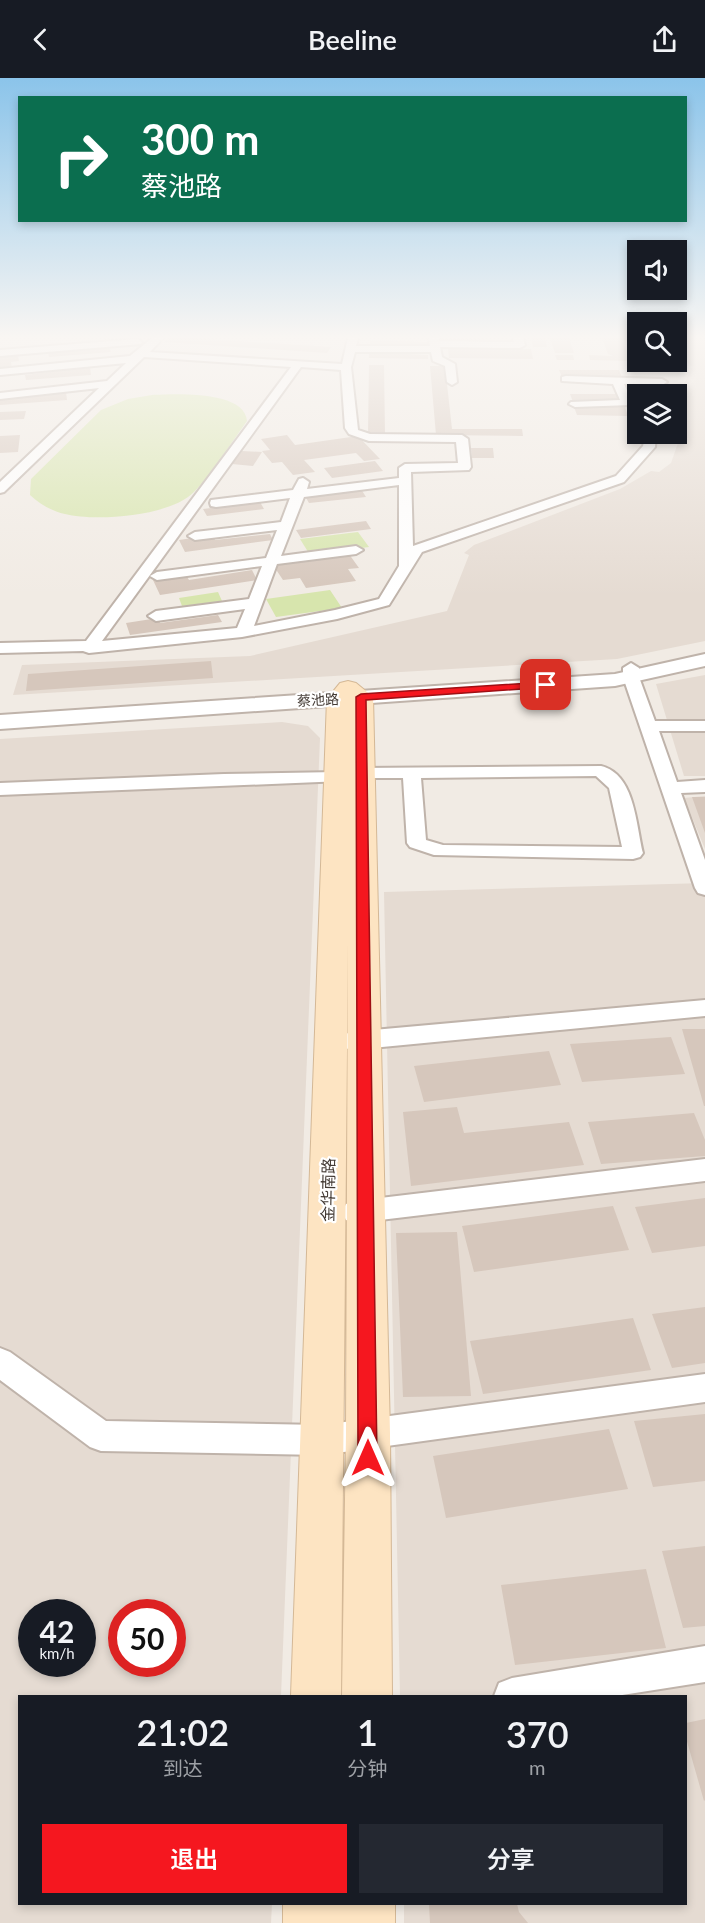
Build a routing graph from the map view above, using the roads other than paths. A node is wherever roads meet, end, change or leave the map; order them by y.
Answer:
1 (67, 424) edge
2 (254, 424) edge
3 (351, 424) edge
4 (649, 444) edge
5 (405, 454) junction
6 (304, 479) dead end
7 (0, 489) edge
8 (298, 494) junction
9 (216, 503) dead end
10 (286, 525) junction
11 (195, 536) dead end
12 (356, 550) dead end
13 (272, 562) junction
14 (406, 566) junction
15 (158, 576) dead end
16 (255, 603) junction
17 (156, 616) dead end
18 (244, 631) junction
19 (0, 633) edge
20 (92, 644) junction
21 (0, 648) edge
22 (705, 652) edge
23 (705, 660) edge
24 (631, 672) junction
25 (349, 695) junction
26 (0, 709) edge
27 (0, 722) edge
28 (648, 726) junction
29 (705, 726) edge
30 (412, 773) junction
31 (349, 775) junction
32 (705, 786) edge
33 (0, 789) edge
34 (672, 791) junction
35 (705, 792) edge
36 (705, 888) edge
37 (705, 1008) edge
38 (347, 1042) junction
39 (705, 1170) edge
40 (364, 1211) junction
41 (327, 1216) junction
42 (0, 1362) edge
43 (705, 1388) edge
44 (368, 1434) junction
45 (322, 1440) junction
46 (705, 1664) edge
47 (316, 1695) edge
48 (367, 1695) edge
49 (518, 1695) edge
50 (311, 1905) edge
51 (367, 1905) edge
52 (311, 1923) edge
53 (367, 1923) edge

1 - 7 street
2 - 20 street
3 - 5 street
4 - 14 street
5 - 5 street
5 - 8 street
5 - 14 street
6 - 8 street
8 - 9 street
8 - 10 street
10 - 11 street
10 - 13 street
12 - 13 street
13 - 15 street
13 - 16 street
14 - 18 street
16 - 17 street
16 - 18 street
18 - 20 street
19 - 20 street
20 - 21 street
22 - 24 street, 蔡池路
23 - 24 street, 蔡池路
24 - 25 street, 蔡池路
24 - 28 street
25 - 26 street, 蔡池路
25 - 27 street, 蔡池路
25 - 31 main road, 金华南路
28 - 29 street
28 - 34 street
30 - 30 street
30 - 31 street
31 - 33 street
31 - 38 main road, 金华南路
32 - 34 street
34 - 35 street
34 - 36 street
37 - 38 street
38 - 40 main road, 金华南路
38 - 41 main road, 金华南路
39 - 40 street
40 - 41 street
40 - 44 main road, 金华南路
41 - 45 main road, 金华南路
42 - 45 street
43 - 44 street
44 - 45 street
44 - 48 main road, 金华南路
45 - 47 main road, 金华南路
46 - 49 street
50 - 52 main road
51 - 53 main road

